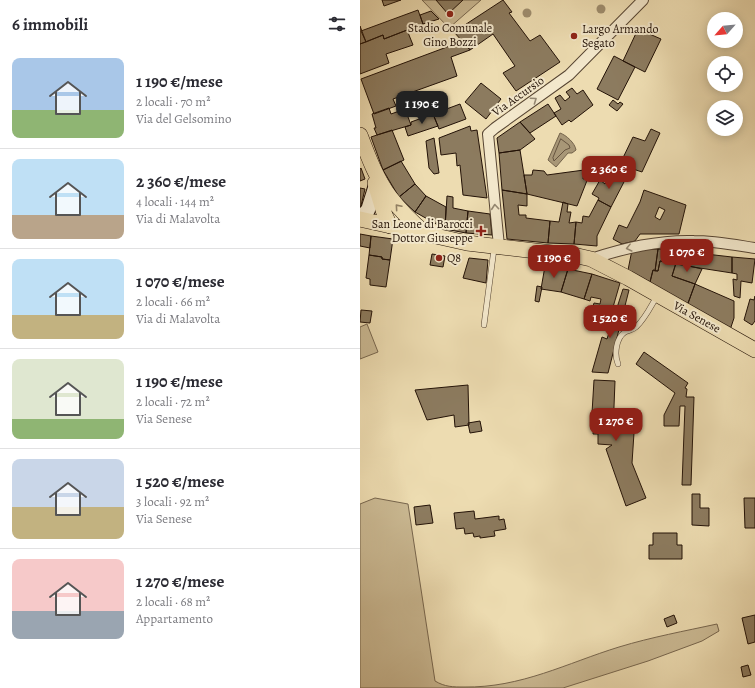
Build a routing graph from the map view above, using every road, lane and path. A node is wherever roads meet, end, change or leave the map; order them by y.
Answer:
1 (643, 0) edge
2 (360, 135) edge
3 (374, 168) junction
4 (375, 188) junction
5 (360, 218) edge
6 (390, 226) junction
7 (426, 234) junction
8 (496, 246) junction
9 (755, 248) edge
10 (591, 259) junction
11 (658, 295) junction
12 (484, 325) dead end
13 (755, 350) edge
14 (618, 364) dead end

8 -> 1 street, Via Accursio
2 - 3 main road
3 - 4 main road
7 -> 3 main road
4 - 5 street
4 - 6 main road
5 - 6 main road, Via Senese
6 - 7 main road, Via Senese
7 - 8 main road, Via Senese
8 - 10 main road, Via Senese
8 - 12 lane
9 -> 10 street
10 - 11 main road, Via Senese
11 - 13 main road, Via Senese
11 - 14 lane

